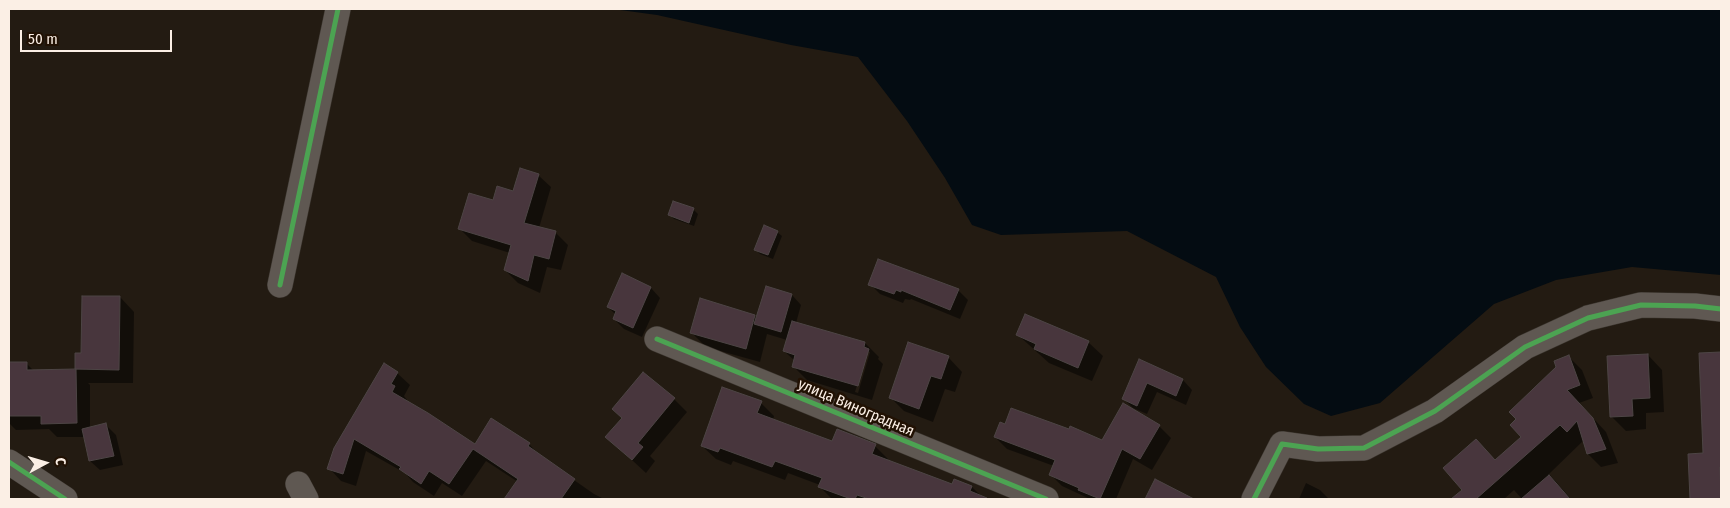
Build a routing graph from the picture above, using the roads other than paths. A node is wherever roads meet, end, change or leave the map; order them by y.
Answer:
1 (338, 9) edge
2 (280, 285) dead end
3 (1721, 309) edge
4 (658, 339) dead end
5 (9, 462) edge
6 (994, 490) edge
7 (65, 499) edge
8 (1046, 499) edge
9 (1254, 499) edge

1 - 2 street
3 - 9 street
4 - 6 street, улица Виноградная
5 - 7 street
6 - 8 street, улица Виноградная

